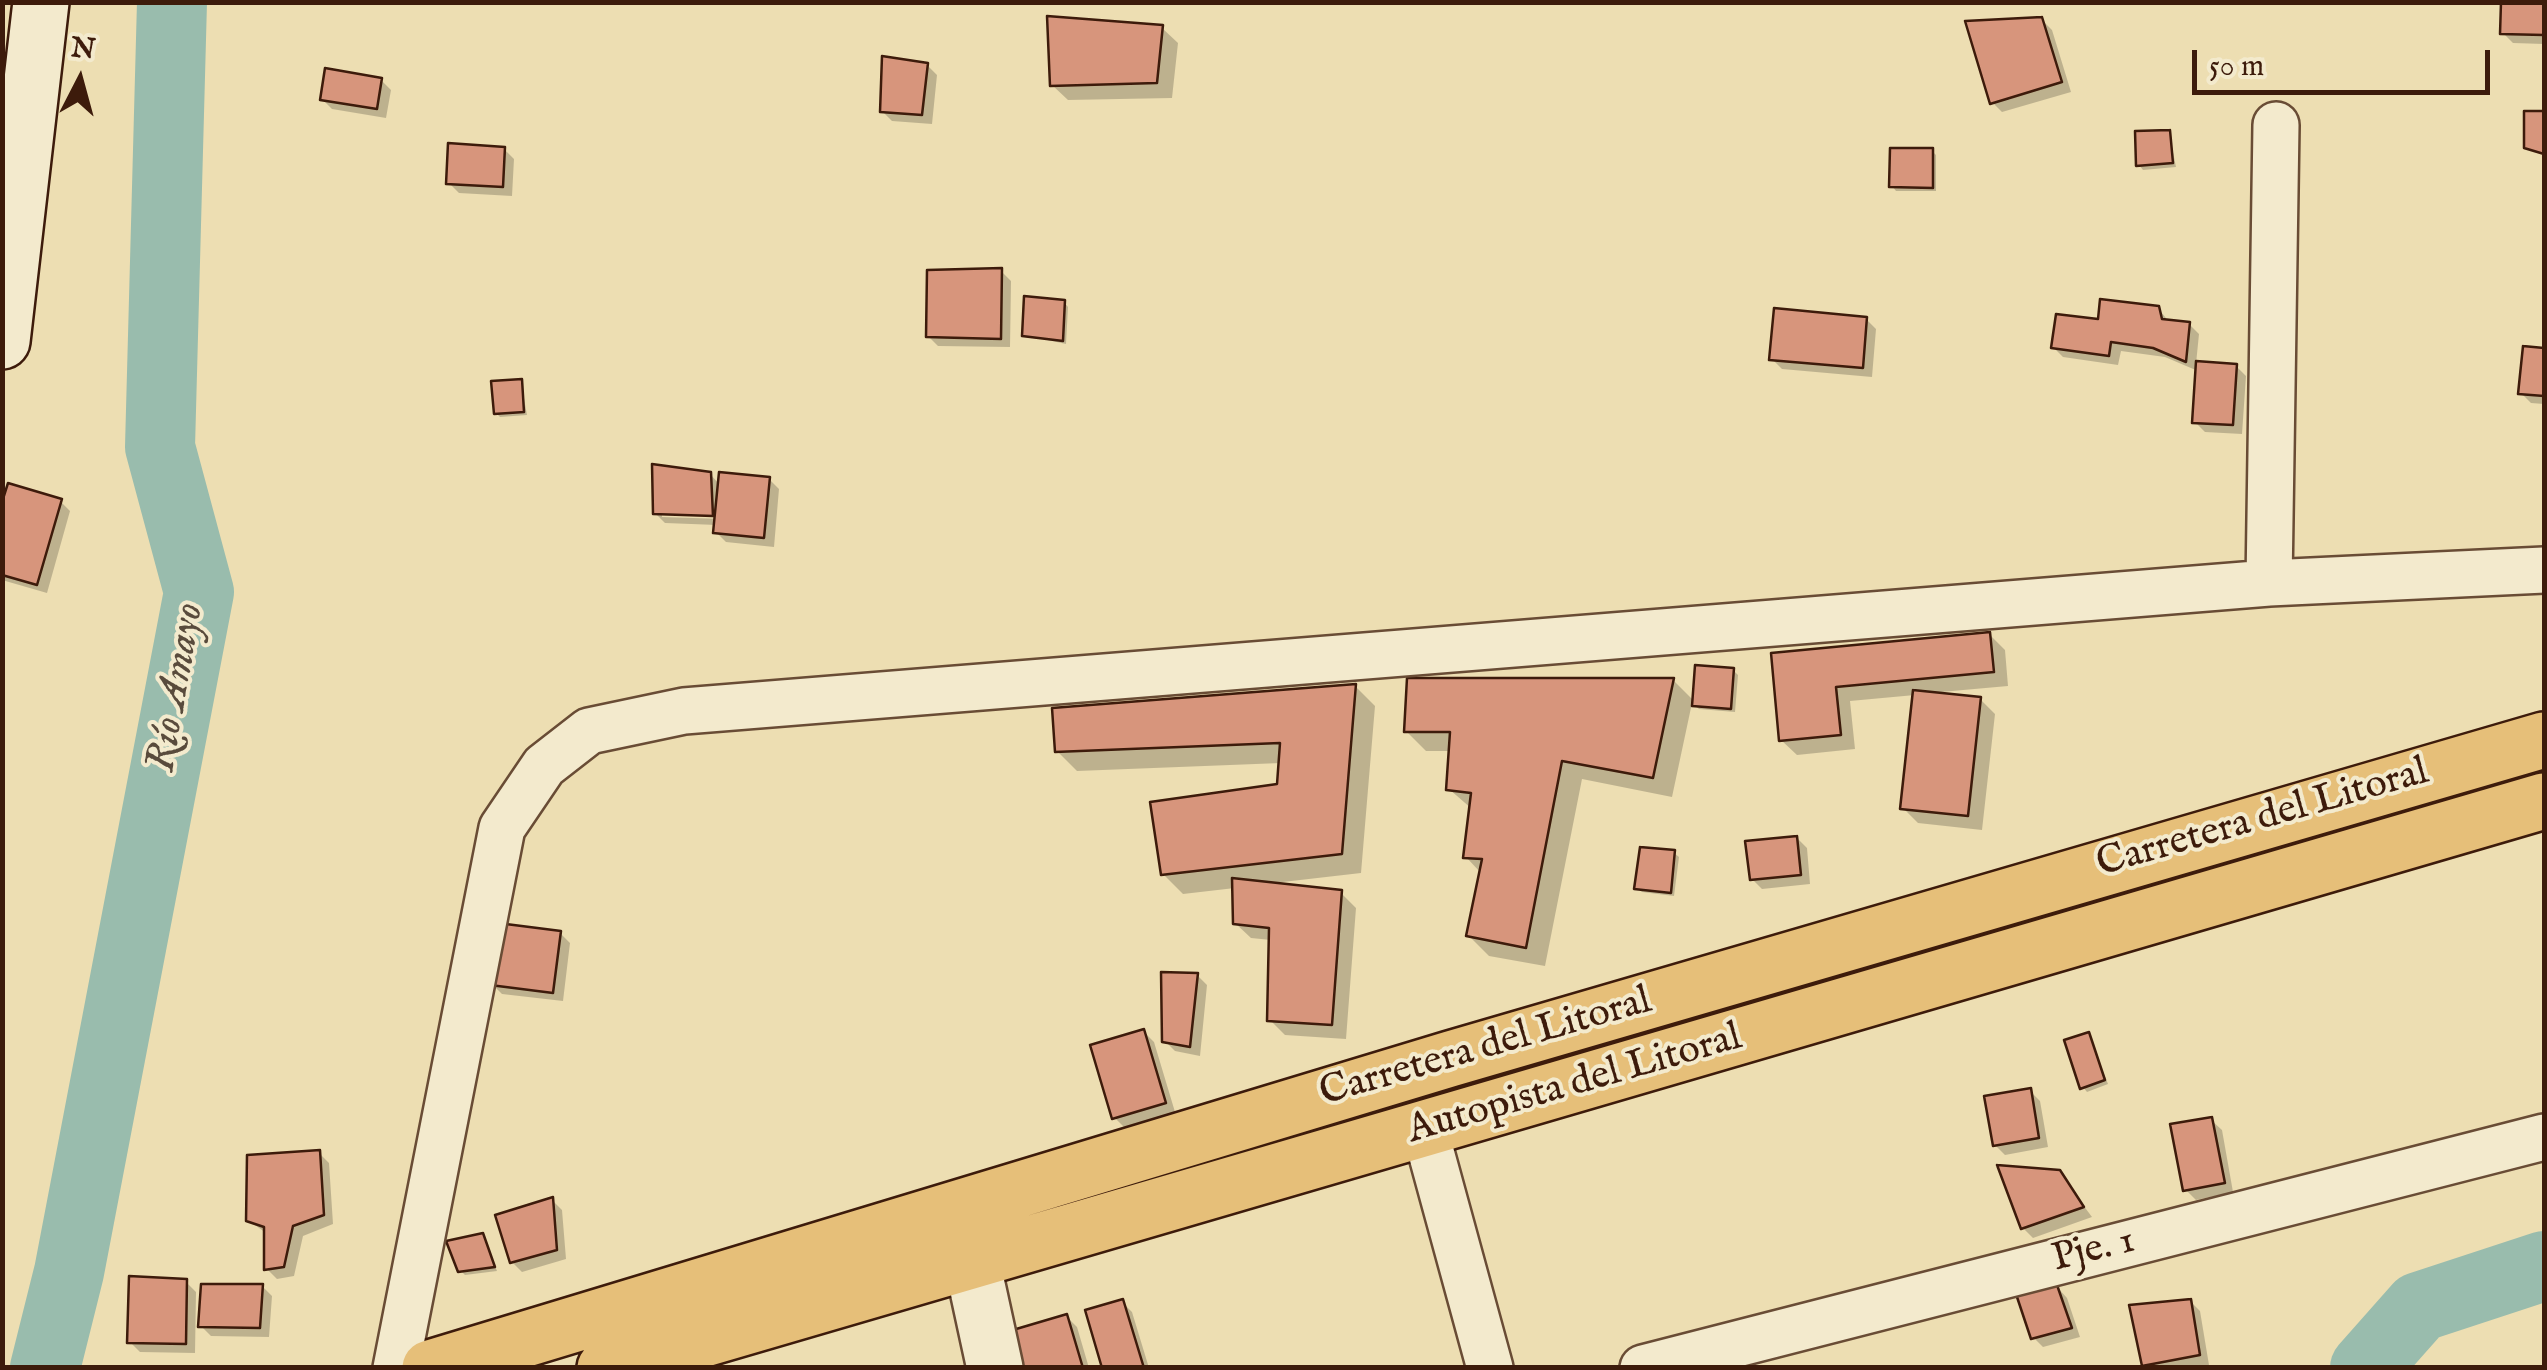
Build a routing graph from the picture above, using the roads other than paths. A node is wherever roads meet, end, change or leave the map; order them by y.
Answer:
1 (41, 2) edge
2 (2276, 125) dead end
3 (2, 340) edge
4 (2544, 570) edge
5 (2269, 583) junction
6 (2544, 740) edge
7 (2544, 801) edge
8 (1425, 1130) junction
9 (2544, 1137) edge
10 (972, 1262) junction
11 (396, 1368) edge
12 (430, 1368) edge
13 (605, 1368) edge
14 (996, 1368) edge
15 (1490, 1368) edge
16 (1644, 1368) edge

1 - 3 main road
2 - 5 street
4 - 5 street
5 - 11 street
6 - 12 main road, Carretera del Litoral
7 - 8 main road, Autopista del Litoral
8 - 10 main road, Autopista del Litoral
8 - 15 street
9 - 16 street, Pje. 1
10 - 13 main road, Autopista del Litoral
10 - 14 main road

